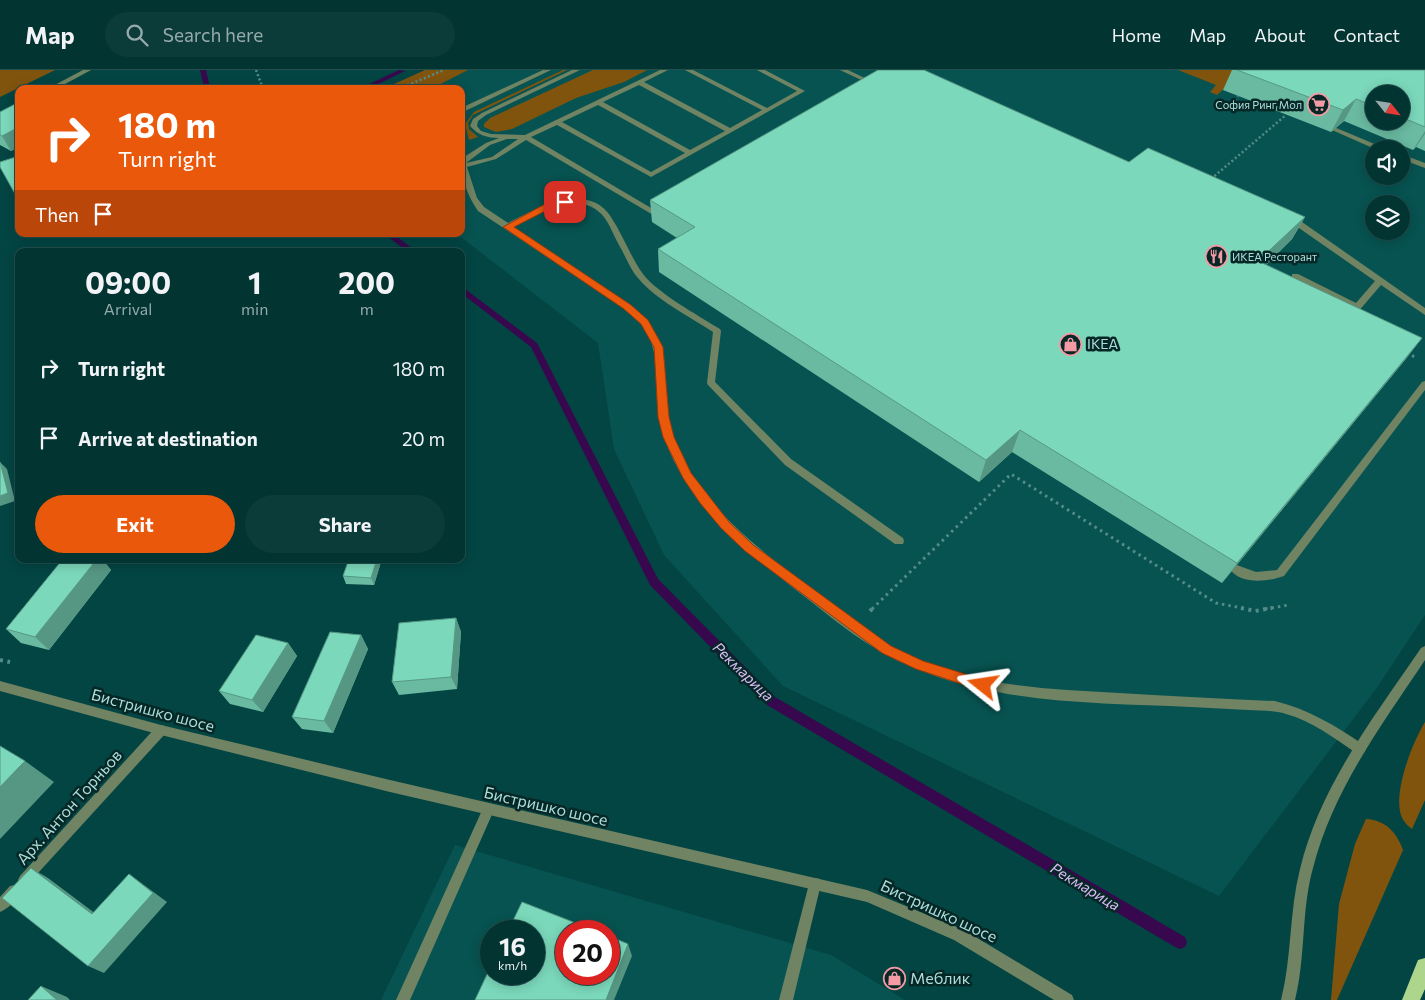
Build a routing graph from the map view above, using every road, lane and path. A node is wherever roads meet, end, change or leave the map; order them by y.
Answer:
1 (88, 70) edge
2 (256, 70) edge
3 (444, 70) edge
4 (548, 70) edge
5 (577, 70) edge
6 (665, 70) edge
7 (688, 70) edge
8 (760, 70) edge
9 (843, 70) edge
10 (639, 82) junction
11 (58, 85) edge
12 (262, 85) edge
13 (408, 85) edge
14 (882, 88) edge
15 (1238, 96) dead end
16 (598, 102) junction
17 (1230, 108) dead end
18 (465, 109) edge
19 (767, 110) junction
20 (1286, 115) dead end
21 (557, 122) junction
22 (1334, 129) edge
23 (730, 131) junction
24 (526, 137) junction
25 (510, 138) junction
26 (1365, 142) edge
27 (690, 153) junction
28 (1410, 160) edge
29 (465, 161) edge
30 (465, 162) edge
31 (1425, 164) edge
32 (465, 169) edge
33 (1208, 182) edge
34 (1278, 210) edge
35 (660, 217) edge
36 (507, 227) junction
37 (1294, 276) edge
38 (1380, 281) junction
39 (1358, 307) junction
40 (1425, 312) edge
41 (1348, 317) edge
42 (1400, 350) edge
43 (1415, 357) edge
44 (1425, 384) edge
45 (1420, 399) edge
46 (899, 541) dead end
47 (1234, 568) edge
48 (1289, 605) dead end
49 (868, 614) dead end
50 (1425, 651) edge
51 (0, 660) edge
52 (10, 662) dead end
53 (0, 686) edge
54 (161, 730) junction
55 (1360, 749) junction
56 (488, 810) junction
57 (815, 884) junction
58 (0, 906) edge
59 (1425, 967) edge
60 (404, 1000) edge
61 (786, 1000) edge
62 (1067, 1000) edge
63 (1288, 1000) edge
64 (1412, 1000) edge

1 - 11 street
2 - 12 path
3 - 13 path
4 - 18 street
5 - 25 street
6 - 10 street
7 - 19 street
8 - 19 street
9 - 14 street
10 - 16 street
10 - 23 street
15 - 17 path
16 - 21 street
16 - 27 street
19 - 23 street
20 - 33 path
21 - 24 street
21 - 27 street
22 - 26 street
23 - 27 street
24 - 25 street
24 - 30 street
24 - 35 street
25 - 29 street
28 - 31 street
32 - 36 street
34 - 38 street
36 - 46 street
36 - 55 street
37 - 39 street
38 - 39 street
38 - 40 street
39 - 41 street
42 - 43 path
44 - 45 street
45 - 47 street
48 - 49 path
50 - 55 street
51 - 52 path
53 - 54 street, Бистришко шосе
54 - 56 street, Бистришко шосе
54 - 58 street, Арх. Антон Торньов
55 - 63 street
56 - 57 street, Бистришко шосе
56 - 60 street
57 - 61 street
57 - 62 street, Бистришко шосе
59 - 64 highway

